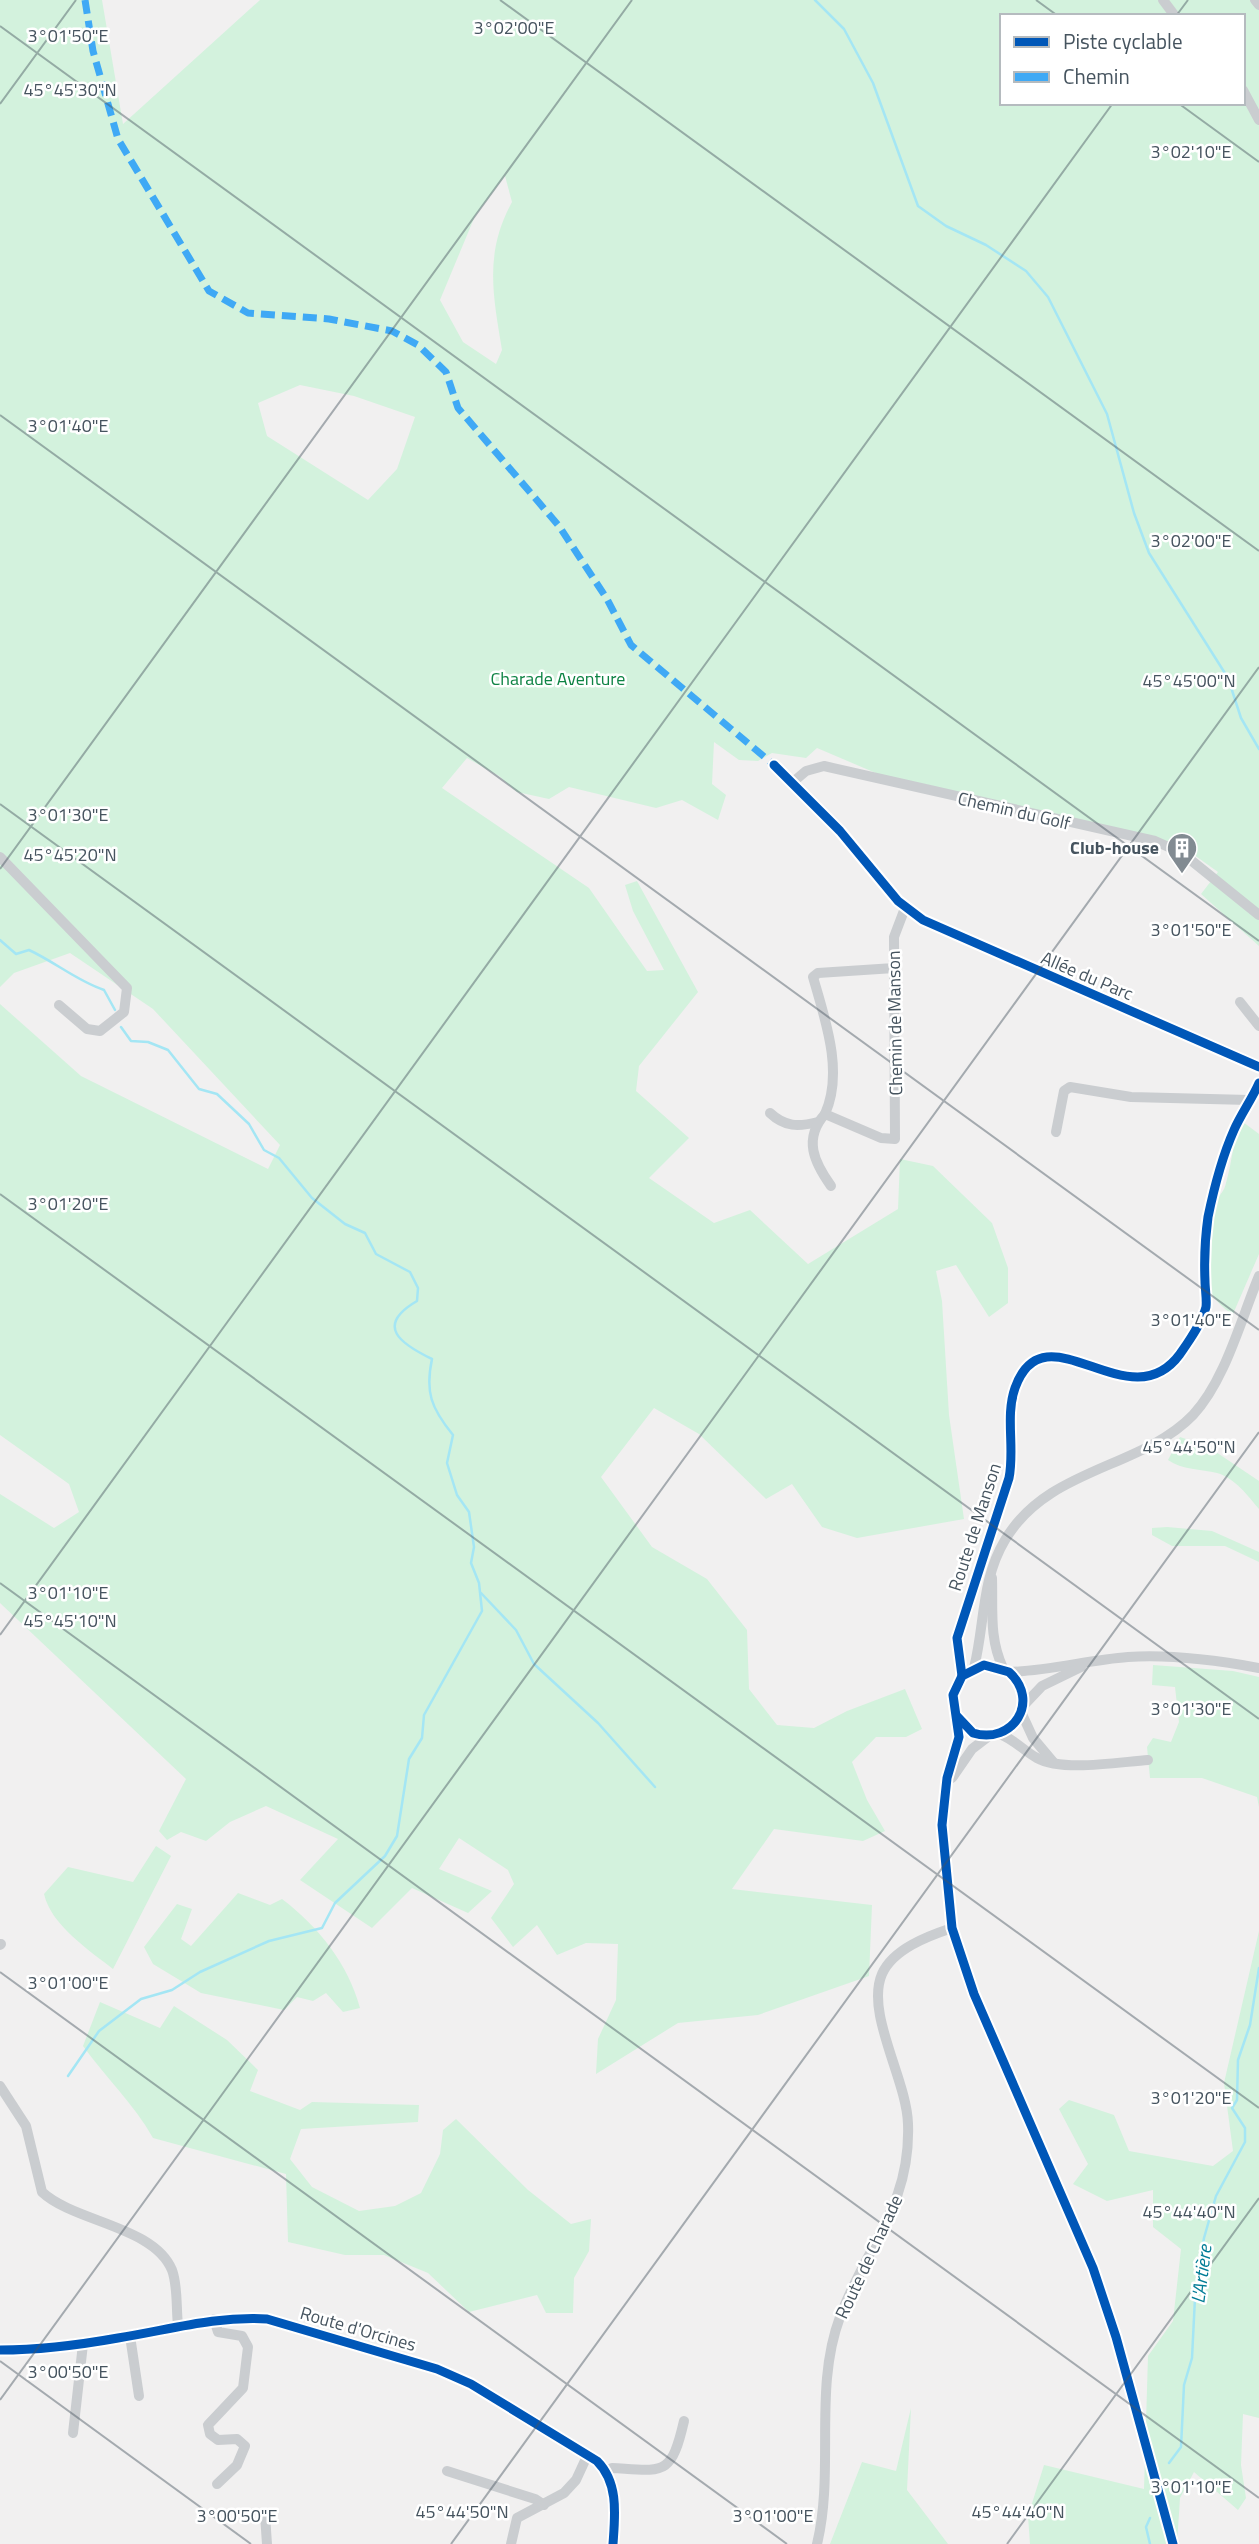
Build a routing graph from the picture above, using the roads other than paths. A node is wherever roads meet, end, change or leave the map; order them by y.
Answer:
1 (1255, 0) edge
2 (1259, 5) edge
3 (1245, 94) edge
4 (1259, 120) edge
5 (774, 765) dead end
6 (793, 782) junction
7 (0, 857) edge
8 (905, 908) junction
9 (1259, 915) edge
10 (894, 968) junction
11 (1240, 1002) dead end
12 (59, 1005) dead end
13 (1259, 1026) edge
14 (1259, 1067) edge
15 (1259, 1083) edge
16 (1254, 1099) edge
17 (770, 1113) dead end
18 (822, 1118) junction
19 (1056, 1132) dead end
20 (831, 1185) dead end
21 (1259, 1276) edge
22 (992, 1569) junction
23 (1106, 1660) junction
24 (974, 1668) junction
25 (1259, 1668) edge
26 (1006, 1670) junction
27 (962, 1676) junction
28 (1023, 1709) junction
29 (956, 1715) junction
30 (994, 1735) junction
31 (1148, 1760) dead end
32 (1056, 1765) junction
33 (945, 1797) junction
34 (952, 1928) junction
35 (0, 2086) edge
36 (214, 2319) junction
37 (178, 2325) junction
38 (130, 2336) junction
39 (83, 2344) junction
40 (0, 2350) edge
41 (139, 2396) dead end
42 (684, 2421) dead end
43 (73, 2433) dead end
44 (588, 2454) junction
45 (447, 2471) dead end
46 (606, 2471) junction
47 (217, 2484) dead end
48 (544, 2505) junction
49 (265, 2515) dead end
50 (267, 2544) edge
51 (511, 2544) edge
52 (613, 2544) edge
53 (817, 2544) edge
54 (1173, 2544) edge

1 - 2 street
3 - 4 street
5 - 6 street
6 - 8 street
6 - 9 street, Chemin du Golf
7 - 12 street
8 - 10 street, Chemin de Manson
8 - 14 street, Allée du Parc
10 - 18 street
10 - 18 street, Chemin de Manson
11 - 13 street
15 - 16 street
16 - 19 street
16 - 27 street, Route de Manson
17 - 18 street
18 - 20 street
21 - 22 street
22 - 24 street
22 - 26 street
23 - 25 street
23 - 26 street
23 - 28 street
24 - 26 street
24 - 27 street
26 - 28 street
27 - 29 street
28 - 30 street
28 - 32 street
29 - 30 street
29 - 33 street
30 - 32 street
30 - 33 street
31 - 32 street
33 - 34 street
34 - 53 street, Route de Charade
34 - 54 street
35 - 37 street
36 - 37 main road, Route d'Orcines
36 - 44 main road, Route d'Orcines
36 - 47 street
37 - 38 main road, Route d'Orcines
38 - 39 main road, Route d'Orcines
38 - 41 street
39 - 40 main road, Route d'Orcines
39 - 43 street
42 - 46 street
44 - 46 main road, Route d'Orcines
44 - 48 street
45 - 48 street
46 - 52 main road
48 - 51 street
49 - 50 street

